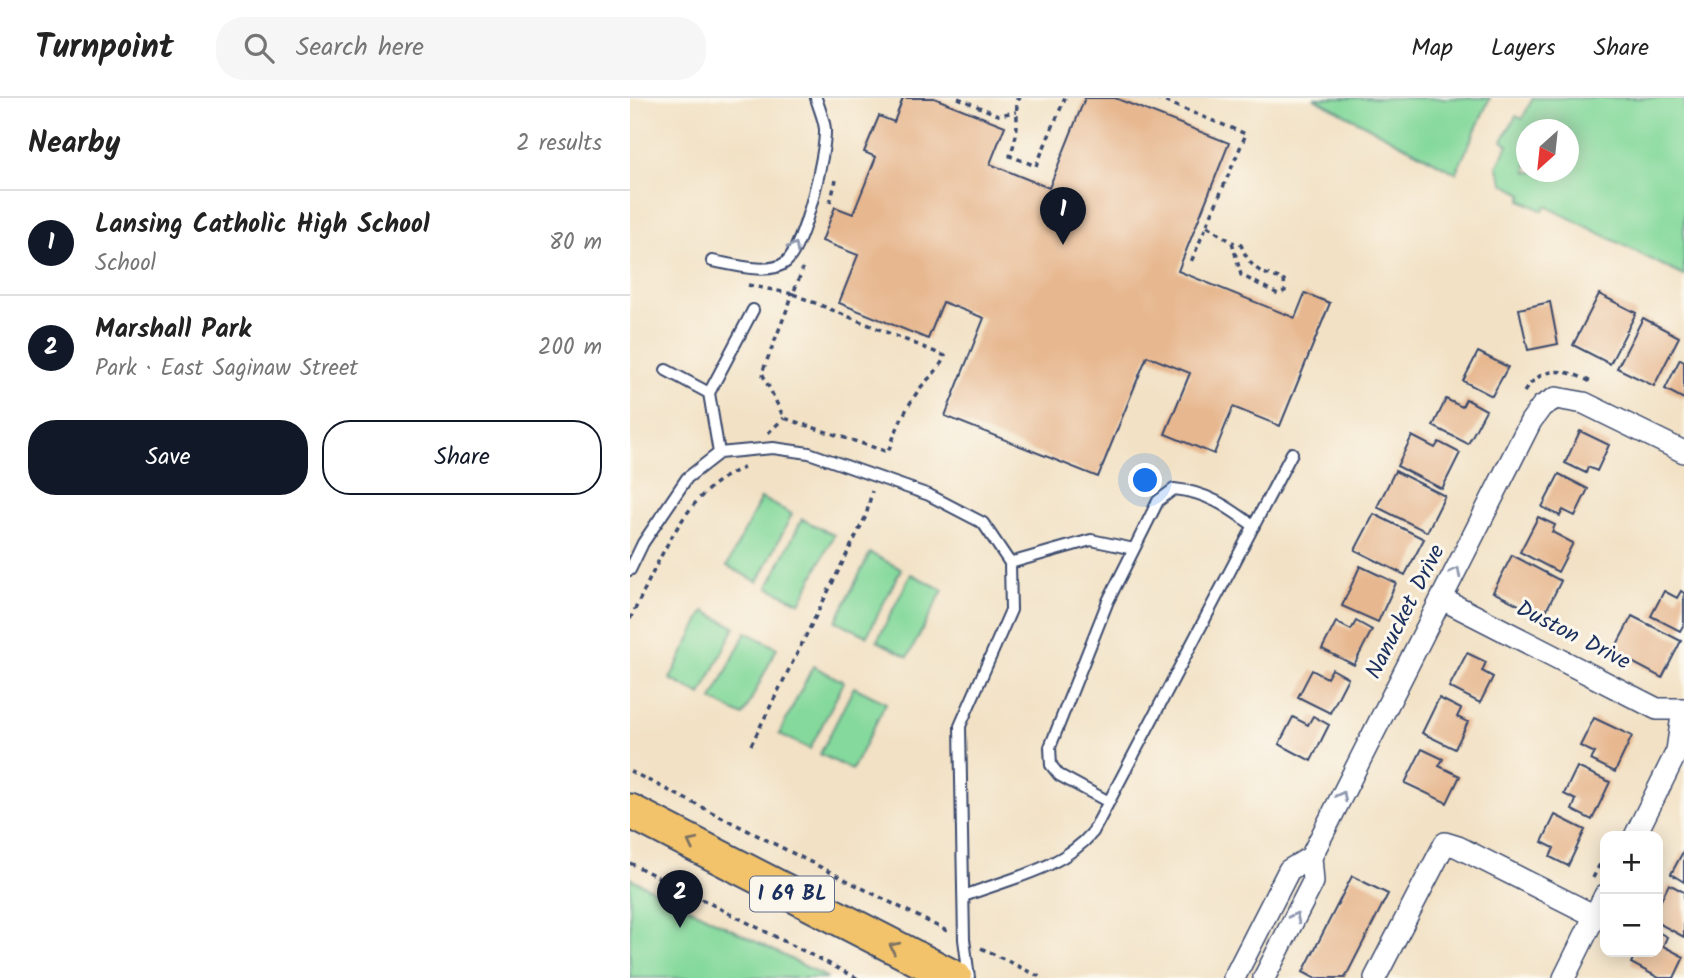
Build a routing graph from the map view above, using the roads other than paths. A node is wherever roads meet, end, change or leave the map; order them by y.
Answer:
1 (816, 98) edge
2 (712, 261) dead end
3 (753, 310) dead end
4 (666, 370) dead end
5 (709, 393) junction
6 (719, 453) junction
7 (1292, 453) dead end
8 (1684, 453) edge
9 (1254, 526) junction
10 (1134, 549) junction
11 (1010, 564) junction
12 (630, 570) edge
13 (1442, 599) junction
14 (1684, 709) edge
15 (1109, 802) junction
16 (630, 811) edge
17 (1637, 831) edge
18 (1311, 857) junction
19 (964, 896) junction
20 (1600, 906) edge
21 (1595, 916) junction
22 (1241, 976) edge
23 (955, 978) edge
24 (969, 978) edge
25 (1264, 978) edge
26 (1375, 978) edge
27 (1564, 978) edge

2 -> 1 lane
3 - 5 lane
4 - 5 lane
5 - 6 lane
6 - 11 lane
6 - 12 lane
7 - 9 lane
13 -> 8 street, Nanucket Drive
9 - 10 lane
9 - 15 lane
10 - 11 lane
10 - 15 lane
11 - 19 lane
13 - 14 street, Duston Drive
18 -> 13 street, Nanucket Drive
14 - 17 street
15 - 19 lane
23 -> 16 main road, I 69 BL
18 - 22 street, Nanucket Drive
25 -> 18 street, Nanucket Drive
19 - 24 lane
20 - 21 street
21 - 26 street
21 - 27 street

